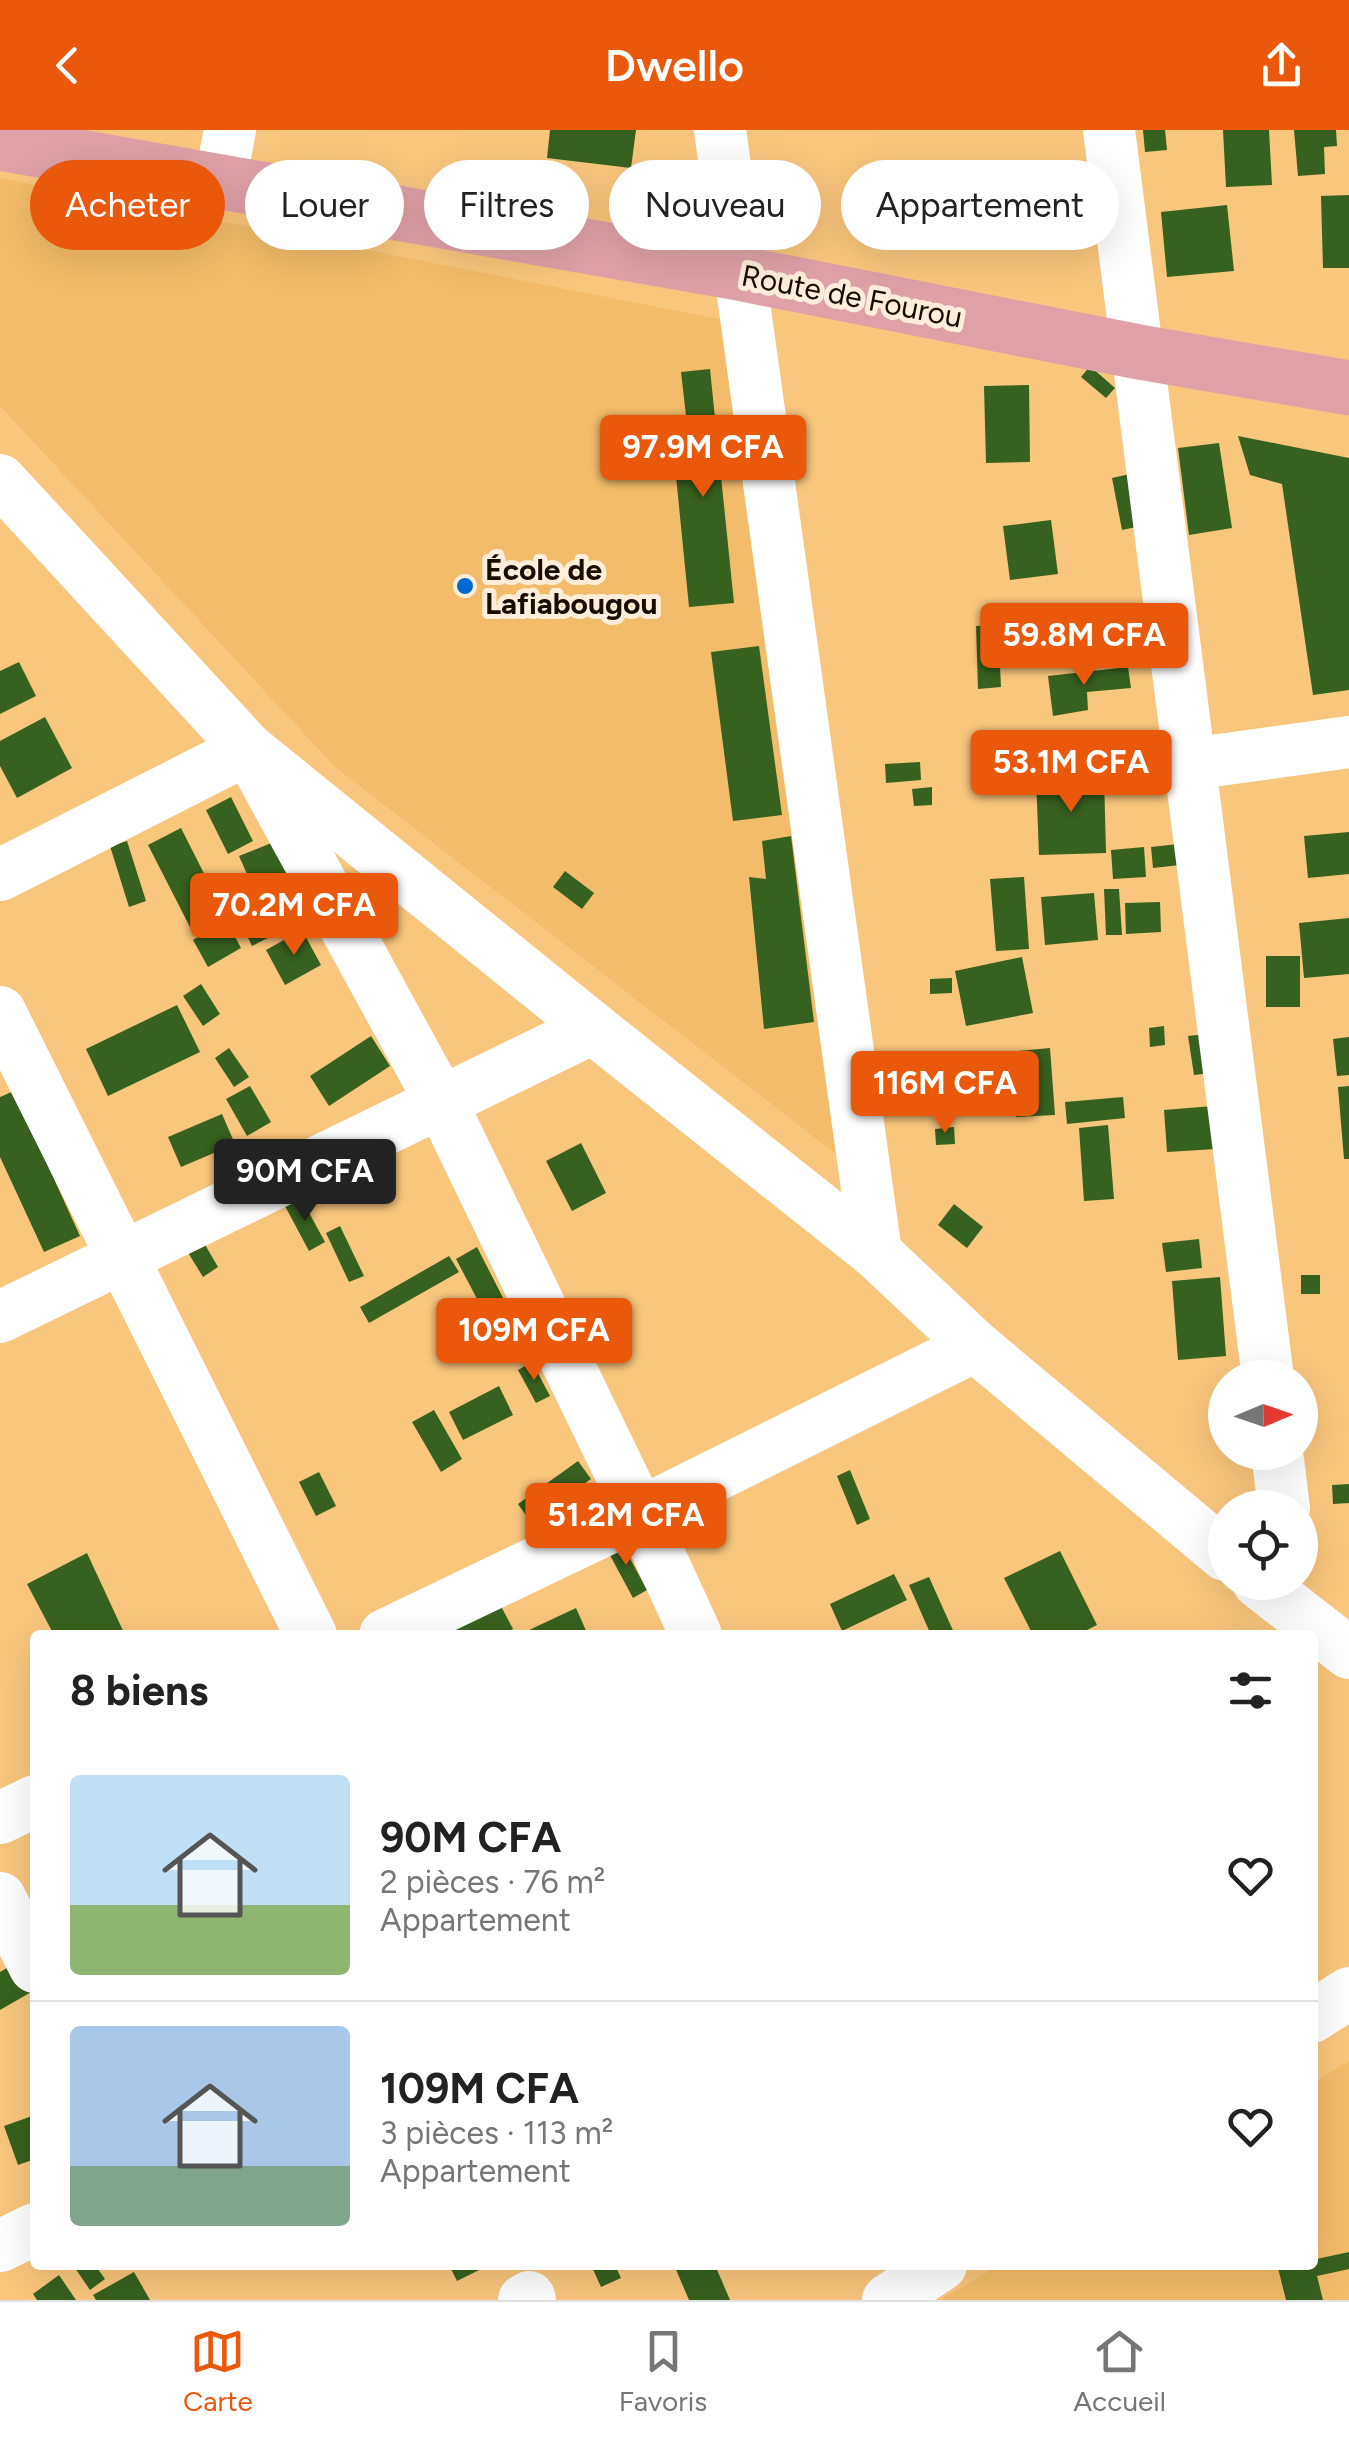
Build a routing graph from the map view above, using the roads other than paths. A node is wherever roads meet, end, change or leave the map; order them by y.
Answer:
1 (720, 130) edge
2 (1109, 130) edge
3 (0, 143) edge
4 (226, 156) edge
5 (738, 273) junction
6 (1140, 352) junction
7 (1349, 388) edge
8 (0, 480) edge
9 (1349, 742) edge
10 (248, 749) junction
11 (1190, 764) junction
12 (0, 875) edge
13 (0, 1012) edge
14 (593, 1028) junction
15 (441, 1102) junction
16 (876, 1252) junction
17 (120, 1258) junction
18 (0, 1317) edge
19 (975, 1346) junction
20 (1266, 1360) edge
21 (640, 1513) junction
22 (1208, 1541) edge
23 (1284, 1611) edge
24 (307, 1630) edge
25 (394, 1630) edge
26 (694, 1630) edge
27 (1313, 1630) edge
28 (1318, 1633) edge
29 (1349, 1653) edge
30 (30, 1803) edge
31 (0, 1818) edge
32 (0, 1898) edge
33 (30, 1957) edge
34 (1349, 1993) edge
35 (1318, 2013) edge
36 (30, 2231) edge
37 (0, 2246) edge
38 (933, 2270) edge
39 (888, 2300) edge

1 - 5 street
2 - 6 street
3 - 4 main road, Route de Fourou
4 - 5 main road, Route de Fourou
5 - 6 main road, Route de Fourou
5 - 16 street
6 - 7 main road, Route de Fourou
6 - 11 street
8 - 10 street
9 - 11 street
10 - 12 street
10 - 14 street
10 - 15 street
11 - 20 street
13 - 17 street
14 - 15 street
14 - 16 street
15 - 17 street
15 - 21 street
16 - 19 street
17 - 18 street
17 - 24 street
19 - 21 street
19 - 22 street
21 - 25 street
21 - 26 street
23 - 27 street
28 - 29 street
30 - 31 street
32 - 33 street
34 - 35 street
36 - 37 street
38 - 39 street

